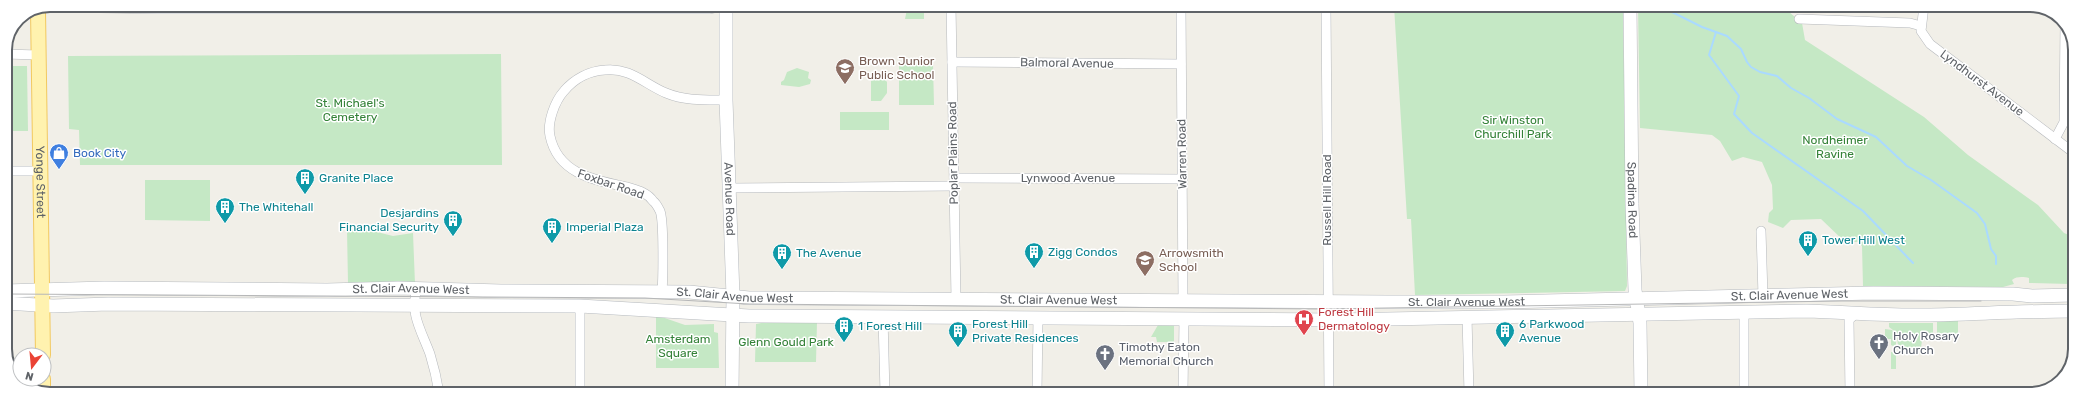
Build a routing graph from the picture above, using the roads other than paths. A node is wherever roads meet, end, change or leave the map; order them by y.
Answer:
1 (727, 12) edge
2 (951, 12) edge
3 (1181, 12) edge
4 (1326, 12) edge
5 (1630, 12) edge
6 (1923, 12) edge
7 (38, 14) edge
8 (1799, 19) dead end
9 (1921, 26) junction
10 (2065, 35) edge
11 (12, 54) edge
12 (38, 55) junction
13 (952, 62) junction
14 (1182, 64) junction
15 (726, 100) junction
16 (2055, 139) junction
17 (2068, 149) edge
18 (40, 170) junction
19 (12, 171) edge
20 (1183, 179) junction
21 (954, 182) junction
22 (730, 188) junction
23 (1761, 231) dead end
24 (417, 289) junction
25 (42, 290) junction
26 (12, 291) edge
27 (662, 292) junction
28 (2068, 295) edge
29 (733, 296) junction
30 (1763, 296) junction
31 (1636, 298) junction
32 (956, 300) junction
33 (1092, 300) junction
34 (1328, 301) junction
35 (1183, 302) junction
36 (12, 303) edge
37 (42, 305) junction
38 (414, 306) junction
39 (580, 306) junction
40 (2068, 311) edge
41 (1744, 312) junction
42 (1854, 314) junction
43 (733, 315) junction
44 (1639, 315) junction
45 (883, 317) junction
46 (1038, 317) junction
47 (1467, 317) junction
48 (1091, 318) junction
49 (1184, 318) junction
50 (1328, 320) junction
51 (43, 347) edge
52 (438, 387) edge
53 (580, 387) edge
54 (732, 387) edge
55 (885, 387) edge
56 (1037, 387) edge
57 (1183, 387) edge
58 (1329, 387) edge
59 (1469, 387) edge
60 (1641, 387) edge
61 (1744, 387) edge
62 (1850, 387) edge

1 - 15 main road, Avenue Road
2 - 13 street, Poplar Plains Road
3 - 14 street, Warren Road
4 - 34 street, Russell Hill Road
5 - 31 main road, Spadina Road
6 - 9 street
7 - 12 main road, Yonge Street
8 - 9 street
9 - 16 street, Lyndhurst Avenue
10 - 16 street
11 - 12 street
12 - 18 main road, Yonge Street
13 - 14 street, Balmoral Avenue
13 - 21 street, Poplar Plains Road
14 - 20 street, Warren Road
15 - 22 main road, Avenue Road
15 - 27 street, Foxbar Road
16 - 17 street, Lyndhurst Avenue
18 - 19 street
18 - 25 main road, Yonge Street
20 - 21 street, Lynwood Avenue
20 - 35 street, Warren Road
21 - 22 street, Lynwood Avenue
21 - 32 street, Poplar Plains Road
22 - 29 main road, Avenue Road
23 - 30 street
24 - 25 main road, St. Clair Avenue West
24 - 27 main road, St. Clair Avenue West
24 - 38 street
25 - 26 main road, St. Clair Avenue West
25 - 37 main road, Yonge Street
27 - 29 main road, St. Clair Avenue West
28 - 30 main road, St. Clair Avenue West
29 - 32 main road, St. Clair Avenue West
29 - 43 main road, Avenue Road
30 - 31 main road, St. Clair Avenue West
31 - 34 main road, St. Clair Avenue West
31 - 44 main road, Spadina Road
32 - 33 main road, St. Clair Avenue West
33 - 35 main road, St. Clair Avenue West
33 - 48 main road
34 - 35 main road, St. Clair Avenue West
34 - 50 street, Russell Hill Road
36 - 37 main road, St. Clair Avenue West
37 - 38 main road, St. Clair Avenue West
37 - 51 main road, Yonge Street
38 - 39 main road, St. Clair Avenue West
38 - 52 street
39 - 43 main road, St. Clair Avenue West
39 - 53 street
40 - 42 main road, St. Clair Avenue West
41 - 42 main road, St. Clair Avenue West
41 - 44 main road, St. Clair Avenue West
41 - 61 street
42 - 62 street
43 - 45 main road, St. Clair Avenue West
43 - 54 main road, Avenue Road
44 - 47 main road, St. Clair Avenue West
44 - 60 main road, Spadina Road
45 - 46 main road, St. Clair Avenue West
45 - 55 street
46 - 48 main road, St. Clair Avenue West
46 - 56 street
47 - 50 main road, St. Clair Avenue West
47 - 59 street
48 - 49 main road, St. Clair Avenue West
49 - 50 main road, St. Clair Avenue West
49 - 57 street
50 - 58 street, Russell Hill Road

